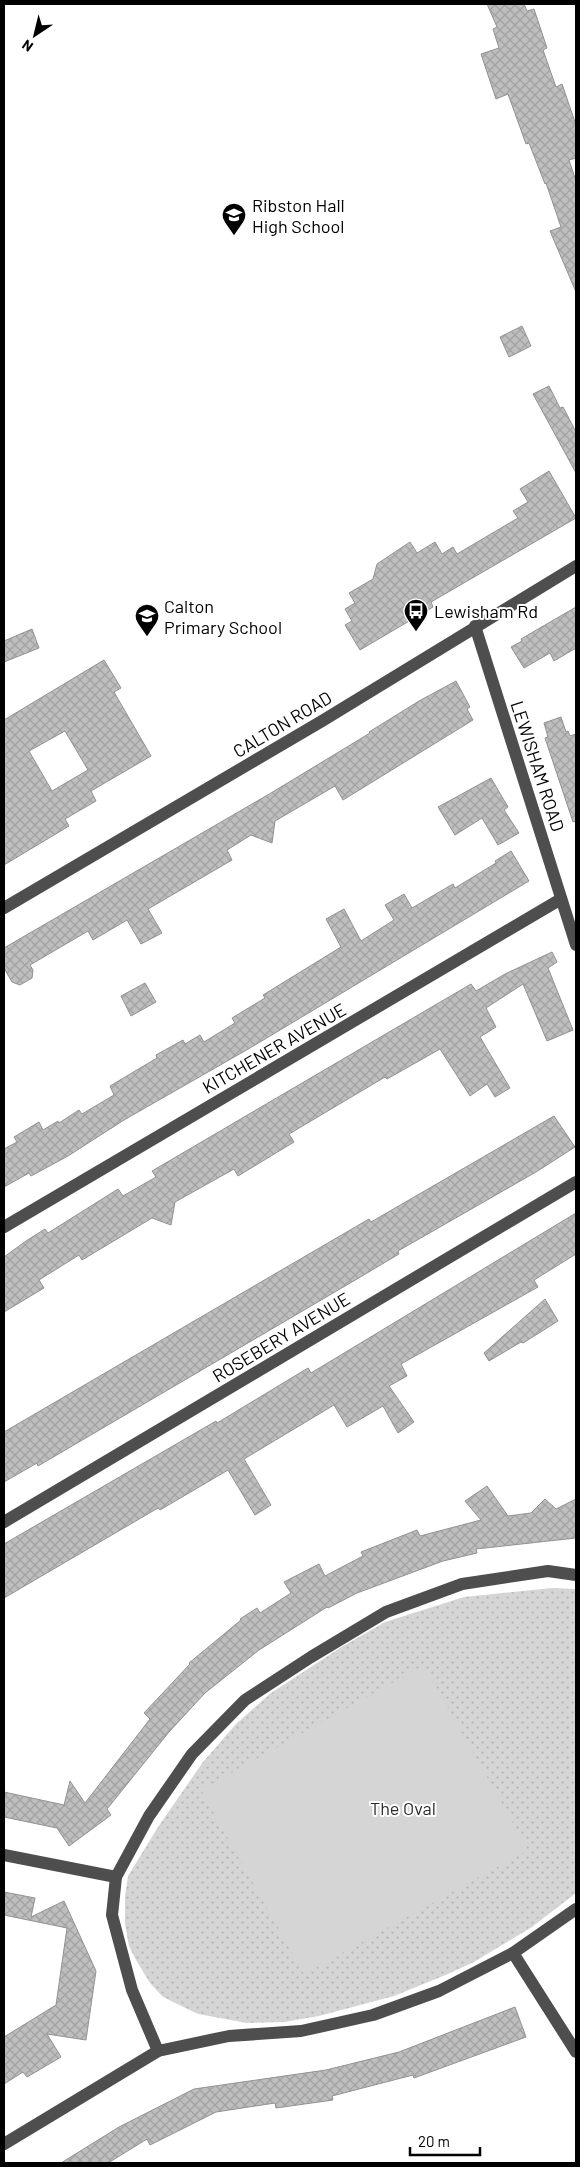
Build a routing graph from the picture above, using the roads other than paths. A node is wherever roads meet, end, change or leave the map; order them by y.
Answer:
1 (576, 566) edge
2 (475, 626) junction
3 (561, 899) junction
4 (4, 908) edge
5 (576, 945) edge
6 (576, 1182) edge
7 (4, 1227) edge
8 (4, 1522) edge
9 (576, 1575) edge
10 (4, 1855) edge
11 (116, 1877) junction
12 (576, 1909) edge
13 (513, 1953) junction
14 (158, 2051) junction
15 (576, 2052) edge
16 (4, 2144) edge

1 - 2 street, CALTON ROAD
2 - 3 street, LEWISHAM ROAD
2 - 4 street, CALTON ROAD
3 - 5 street, LEWISHAM ROAD
3 - 7 street, KITCHENER AVENUE
6 - 8 street, ROSEBERY AVENUE
9 - 11 street
10 - 11 street
11 - 14 street
12 - 13 street
13 - 14 street
13 - 15 street
14 - 16 street

